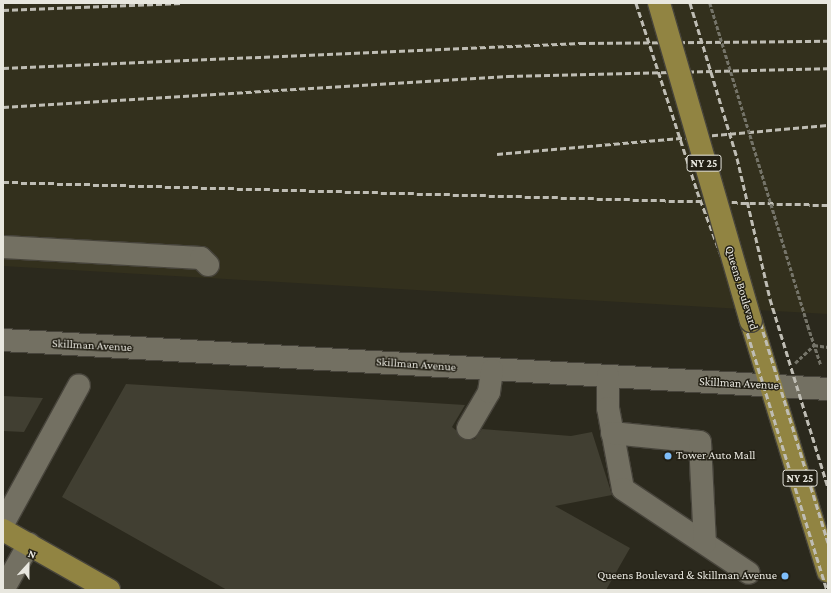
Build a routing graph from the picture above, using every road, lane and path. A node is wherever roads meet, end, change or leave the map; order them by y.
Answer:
1 (659, 3) edge
2 (710, 3) edge
3 (3, 247) edge
4 (208, 265) dead end
5 (3, 340) edge
6 (828, 346) edge
7 (492, 370) junction
8 (608, 376) junction
9 (79, 385) dead end
10 (771, 386) junction
11 (828, 389) edge
12 (468, 428) dead end
13 (612, 432) junction
14 (3, 524) edge
15 (3, 530) edge
16 (705, 543) junction
17 (29, 544) junction
18 (827, 562) edge
19 (750, 573) dead end
20 (3, 590) edge
21 (109, 590) edge

1 - 10 main road, Queens Boulevard / NY 25, bridge
2 - 6 path, bridge
3 - 4 street
5 - 7 street, Skillman Avenue
7 - 8 street, Skillman Avenue
7 - 12 street
8 - 10 street, Skillman Avenue
8 - 13 street
9 - 14 street
10 - 11 street, Skillman Avenue
10 - 18 main road, Queens Boulevard / NY 25
13 - 16 street
13 - 16 street
15 - 17 main road
16 - 19 street
17 - 20 street
17 - 21 main road

